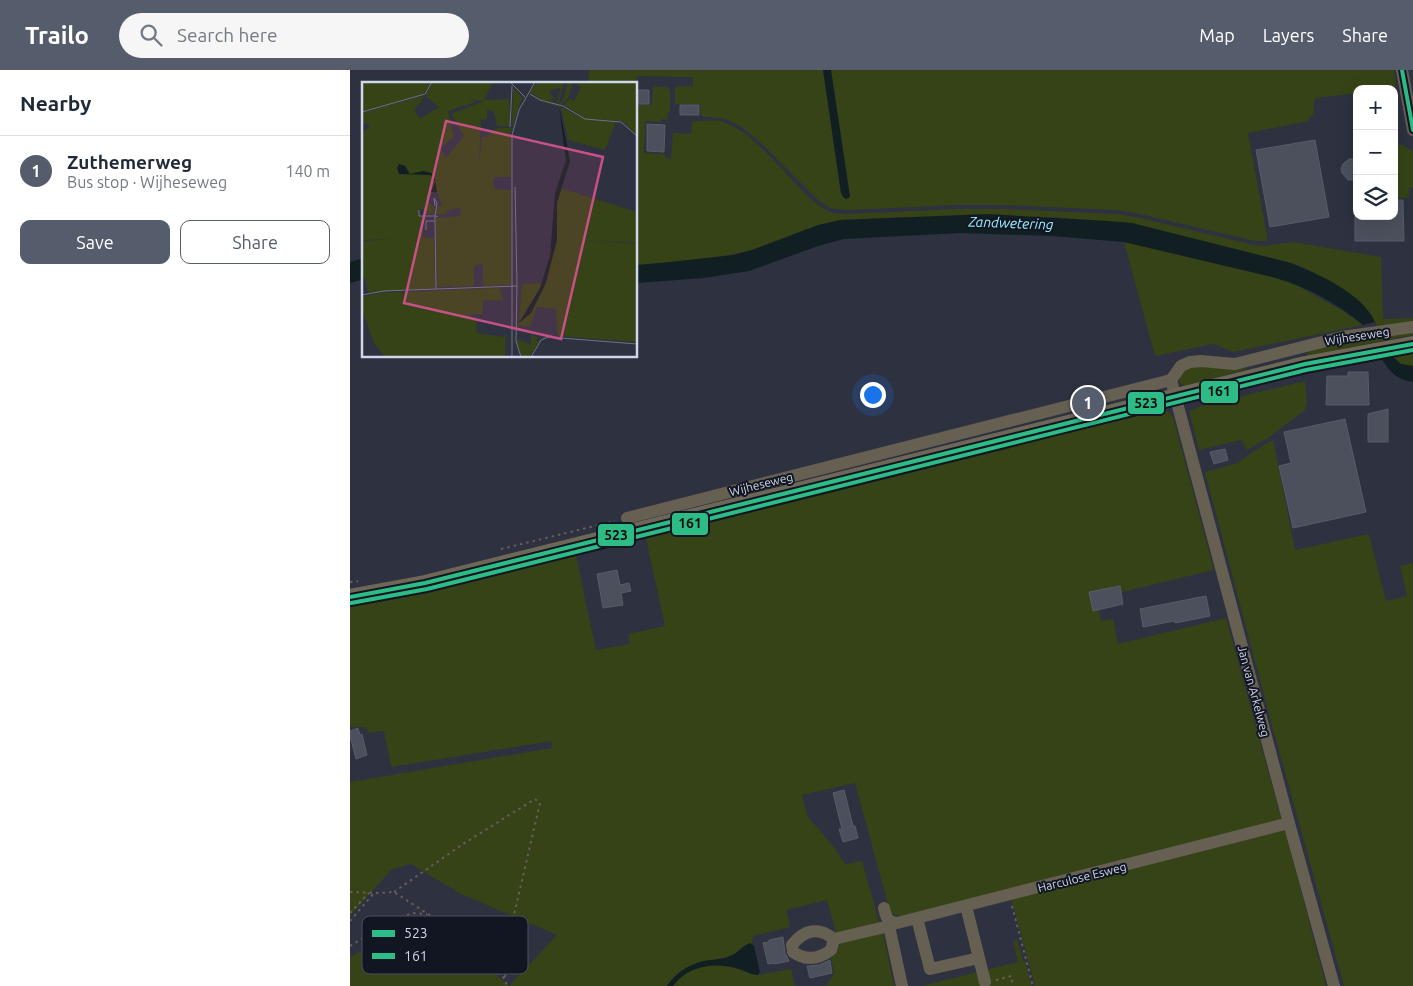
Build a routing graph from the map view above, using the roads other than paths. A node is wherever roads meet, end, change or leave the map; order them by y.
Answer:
1 (1402, 70) edge
2 (1413, 130) edge
3 (1413, 327) edge
4 (1413, 344) edge
5 (1302, 346) junction
6 (1305, 364) junction
7 (1171, 380) junction
8 (1175, 396) junction
9 (627, 518) road end
10 (350, 596) edge
11 (1289, 823) junction
12 (966, 906) junction
13 (884, 908) dead end
14 (917, 918) junction
15 (890, 924) junction
16 (834, 939) dead end
17 (979, 958) junction
18 (985, 982) dead end
19 (902, 986) edge
20 (1334, 986) edge

1 - 2 street
3 - 5 street, Wijheseweg
4 - 6 main road, Wijheseweg
5 - 6 street
5 - 7 street, Wijheseweg
6 - 8 main road, Wijheseweg
7 - 8 street
7 - 9 street, Wijheseweg
8 - 10 main road, Wijheseweg
8 - 11 street, Jan van Arkelweg
11 - 12 street, Harculose Esweg
11 - 20 street, Jan van Arkelweg
12 - 14 street, Harculose Esweg
12 - 17 street
13 - 15 street
14 - 15 street, Harculose Esweg
14 - 17 street
15 - 16 street, Harculose Esweg
15 - 19 street
17 - 18 street

